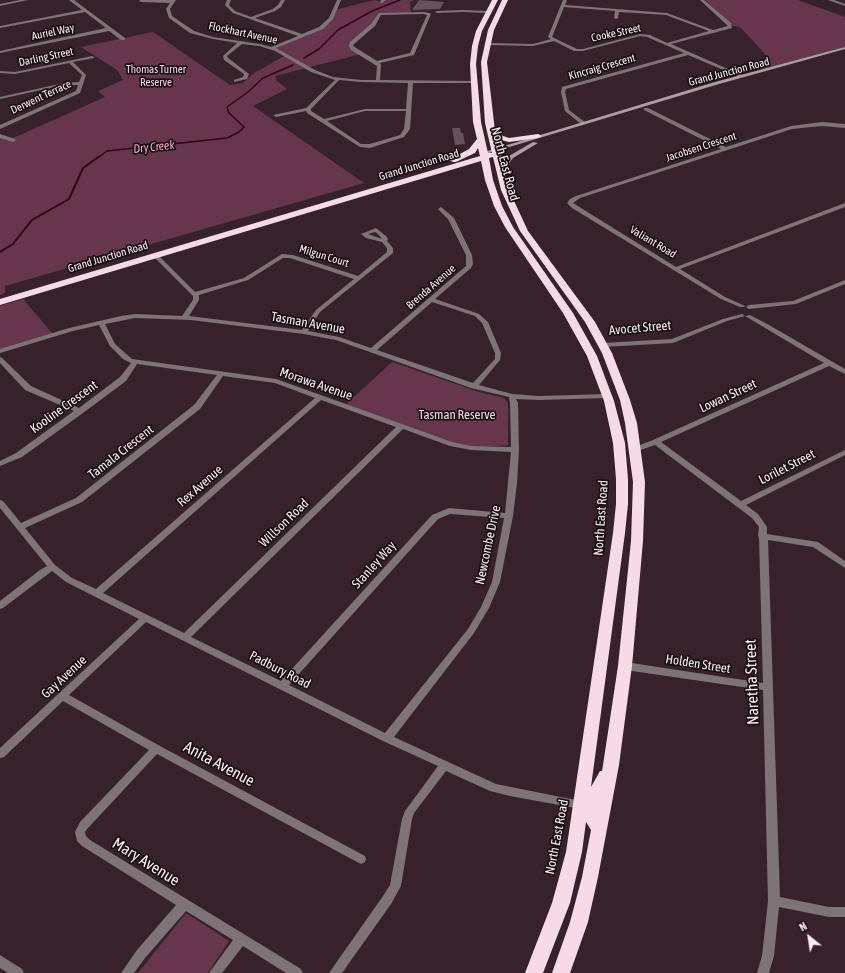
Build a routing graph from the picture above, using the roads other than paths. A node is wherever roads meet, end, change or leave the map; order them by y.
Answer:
1 (26, 0) edge
2 (71, 0) edge
3 (229, 0) edge
4 (283, 0) edge
5 (338, 0) edge
6 (496, 0) edge
7 (505, 0) edge
8 (565, 0) edge
9 (702, 0) edge
10 (830, 0) edge
11 (141, 1) edge
12 (173, 1) edge
13 (0, 5) edge
14 (845, 5) edge
15 (563, 6) junction
16 (618, 10) junction
17 (85, 11) junction
18 (437, 12) dead end
19 (488, 12) junction
20 (498, 13) junction
21 (252, 18) junction
22 (616, 18) dead end
23 (0, 28) edge
24 (110, 29) junction
25 (714, 32) junction
26 (303, 36) junction
27 (123, 39) dead end
28 (554, 40) junction
29 (242, 42) junction
30 (488, 44) junction
31 (667, 44) junction
32 (272, 48) junction
33 (845, 48) edge
34 (0, 52) edge
35 (688, 53) junction
36 (845, 53) edge
37 (92, 57) dead end
38 (70, 62) junction
39 (798, 62) junction
40 (815, 62) junction
41 (376, 63) junction
42 (2, 72) edge
43 (742, 76) junction
44 (484, 77) junction
45 (338, 79) junction
46 (748, 79) junction
47 (236, 81) dead end
48 (378, 81) junction
49 (411, 81) junction
50 (473, 82) junction
51 (82, 83) junction
52 (485, 86) junction
53 (0, 98) edge
54 (640, 106) junction
55 (308, 109) junction
56 (646, 109) junction
57 (408, 110) junction
58 (276, 115) dead end
59 (323, 121) junction
60 (583, 123) junction
61 (589, 126) junction
62 (845, 126) edge
63 (0, 127) edge
64 (491, 132) junction
65 (0, 136) edge
66 (481, 139) junction
67 (13, 140) dead end
68 (537, 140) junction
69 (726, 149) junction
70 (496, 152) junction
71 (484, 155) junction
72 (443, 167) junction
73 (500, 172) junction
74 (489, 180) junction
75 (571, 205) joint
76 (845, 205) edge
77 (441, 209) dead end
78 (384, 241) dead end
79 (153, 253) junction
80 (675, 269) junction
81 (359, 278) junction
82 (845, 282) edge
83 (195, 294) junction
84 (0, 295) edge
85 (431, 300) junction
86 (0, 302) edge
87 (746, 311) junction
88 (184, 318) junction
89 (101, 322) junction
90 (304, 332) junction
91 (581, 335) junction
92 (602, 345) junction
93 (373, 350) junction
94 (0, 351) edge
95 (592, 356) junction
96 (0, 359) edge
97 (135, 362) junction
98 (830, 363) junction
99 (845, 372) edge
100 (221, 374) junction
101 (474, 386) junction
102 (512, 396) junction
103 (607, 396) junction
104 (320, 397) junction
105 (80, 411) junction
106 (401, 427) junction
107 (618, 440) junction
108 (656, 442) junction
109 (516, 450) junction
110 (635, 450) junction
111 (845, 452) edge
112 (836, 456) junction
113 (845, 462) edge
114 (0, 464) edge
115 (621, 468) junction
116 (0, 503) edge
117 (740, 505) junction
118 (509, 516) junction
119 (19, 527) junction
120 (762, 536) junction
121 (845, 565) edge
122 (52, 566) junction
123 (96, 594) junction
124 (0, 606) edge
125 (145, 618) junction
126 (185, 637) junction
127 (625, 666) junction
128 (282, 686) junction
129 (767, 687) junction
130 (63, 696) junction
131 (387, 738) junction
132 (156, 749) junction
133 (0, 754) edge
134 (611, 765) junction
135 (444, 766) junction
136 (581, 805) junction
137 (599, 829) junction
138 (361, 859) dead end
139 (774, 901) junction
140 (184, 904) junction
141 (845, 912) edge
142 (241, 938) junction
143 (0, 961) edge
144 (18, 973) edge
145 (127, 973) edge
146 (215, 973) edge
147 (297, 973) edge
148 (335, 973) edge
149 (534, 973) edge
150 (561, 973) edge
151 (763, 973) edge

1 - 13 street
2 - 17 street
3 - 21 street
4 - 21 street
5 - 26 street
6 - 19 highway, North East Road
7 - 20 highway, North East Road
8 - 15 street
9 - 25 street
10 - 14 street
11 - 12 street
12 - 29 street, Flockhart Avenue
15 - 16 street
15 - 28 street
16 - 22 street
16 - 25 street
17 - 23 street
17 - 24 street
18 - 19 street
19 - 20 highway
19 - 50 highway, North East Road
20 - 30 highway, North East Road
21 - 26 street
24 - 27 street
24 - 34 street, Auriel Way
25 - 31 street
26 - 32 street
28 - 30 street
28 - 31 street, Cooke Street
29 - 32 street, Flockhart Avenue
29 - 47 street
30 - 44 highway, North East Road
31 - 35 street, Cooke Street
32 - 45 street, Flockhart Avenue
33 - 39 main road, Grand Junction Road
35 - 43 street, Cooke Street
35 - 60 street, Kincraig Crescent
36 - 40 main road, Grand Junction Road
37 - 38 street, Darling Street
38 - 42 street, Darling Street
38 - 51 street, Derwent Terrace
39 - 40 main road
39 - 43 main road, Grand Junction Road
40 - 46 main road, Grand Junction Road
41 - 41 street
41 - 48 street
43 - 46 main road
43 - 54 main road, Grand Junction Road
44 - 50 highway
44 - 52 highway, North East Road
45 - 48 street, Flockhart Avenue
45 - 55 street
46 - 56 main road, Grand Junction Road
48 - 49 street, Flockhart Avenue
49 - 50 street, Flockhart Avenue
49 - 57 street
50 - 52 highway
50 - 66 highway, North East Road
51 - 53 street
51 - 63 street, Derwent Terrace
52 - 64 highway, North East Road
54 - 56 main road
54 - 60 main road, Grand Junction Road
55 - 58 street
55 - 59 street
56 - 61 main road, Grand Junction Road
56 - 69 street
57 - 59 street
57 - 59 street
60 - 61 main road
60 - 68 main road, Grand Junction Road
61 - 68 main road, Grand Junction Road
62 - 69 street, Jacobsen Crescent
64 - 68 highway
64 - 70 highway, North East Road
65 - 67 street
66 - 71 highway, North East Road
66 - 72 highway
68 - 70 main road, Grand Junction Road
68 - 73 main road
69 - 75 street, Jacobsen Crescent
70 - 71 highway, Grand Junction Road
70 - 73 highway, North East Road
71 - 72 highway, Grand Junction Road
71 - 74 highway, North East Road
72 - 74 highway
72 - 79 highway, Grand Junction Road
73 - 92 highway, North East Road
74 - 91 highway, North East Road
75 - 80 street, Valiant Road
76 - 80 street
77 - 85 street, Brenda Avenue
78 - 81 street
79 - 83 street
79 - 84 highway, Grand Junction Road
79 - 86 highway, Grand Junction Road
80 - 87 street, Valiant Road
81 - 83 street, Milgun Court
81 - 90 street
82 - 87 street, Avocet Street
83 - 88 street
85 - 93 street, Brenda Avenue
85 - 101 street
87 - 92 street, Avocet Street
87 - 98 street, Valiant Road
88 - 89 street, Tasman Avenue
88 - 90 street, Tasman Avenue
89 - 94 street, Tasman Avenue
89 - 97 street, Morawa Avenue
90 - 93 street, Tasman Avenue
91 - 92 highway, Avocet Street
91 - 95 highway, North East Road
92 - 95 highway
92 - 110 highway, North East Road
93 - 101 street, Tasman Avenue
95 - 103 highway, North East Road
96 - 105 street
97 - 100 street, Morawa Avenue
97 - 105 street, Kooline Crescent
98 - 99 street, Valiant Road
98 - 108 street, Lowan Street
100 - 104 street, Morawa Avenue
100 - 119 street, Tamala Crescent
101 - 102 street, Tasman Avenue
102 - 103 street, Tasman Avenue
102 - 109 street, Newcombe Drive
103 - 107 highway, North East Road
104 - 106 street, Morawa Avenue
104 - 123 street, Rex Avenue
105 - 114 street, Kooline Crescent
106 - 109 street, Morawa Avenue
106 - 126 street, Willson Road
107 - 110 highway
107 - 115 highway, North East Road
108 - 110 street, Lowan Street
108 - 117 street, Naretha Street
109 - 118 street, Newcombe Drive
110 - 115 highway
110 - 127 highway, North East Road
111 - 112 street, Lorilet Street
112 - 113 street
112 - 117 street, Lorilet Street
115 - 136 highway, North East Road
116 - 119 street, Padbury Road
117 - 120 street, Naretha Street
118 - 128 street, Stanley Way
118 - 131 street, Newcombe Drive
119 - 122 street, Padbury Road
120 - 121 street
120 - 129 street, Naretha Street
122 - 123 street, Padbury Road
122 - 124 street
123 - 125 street, Padbury Road
125 - 126 street, Padbury Road
125 - 130 street, Gay Avenue
126 - 128 street, Padbury Road
127 - 129 street, Holden Street
127 - 134 highway, North East Road
128 - 131 street, Padbury Road
129 - 139 street, Naretha Street
130 - 132 street, Anita Avenue
130 - 133 street, Gay Avenue
131 - 135 street, Padbury Road
132 - 138 street, Anita Avenue
132 - 140 street, Mary Avenue
134 - 136 highway
134 - 137 highway, North East Road
135 - 136 street, Padbury Road
135 - 148 street
136 - 137 highway
136 - 149 highway, North East Road
137 - 150 highway, North East Road
139 - 141 street
139 - 151 street, Naretha Street
140 - 142 street, Mary Avenue
140 - 145 street
142 - 146 street
142 - 147 street, Mary Avenue
143 - 144 street

